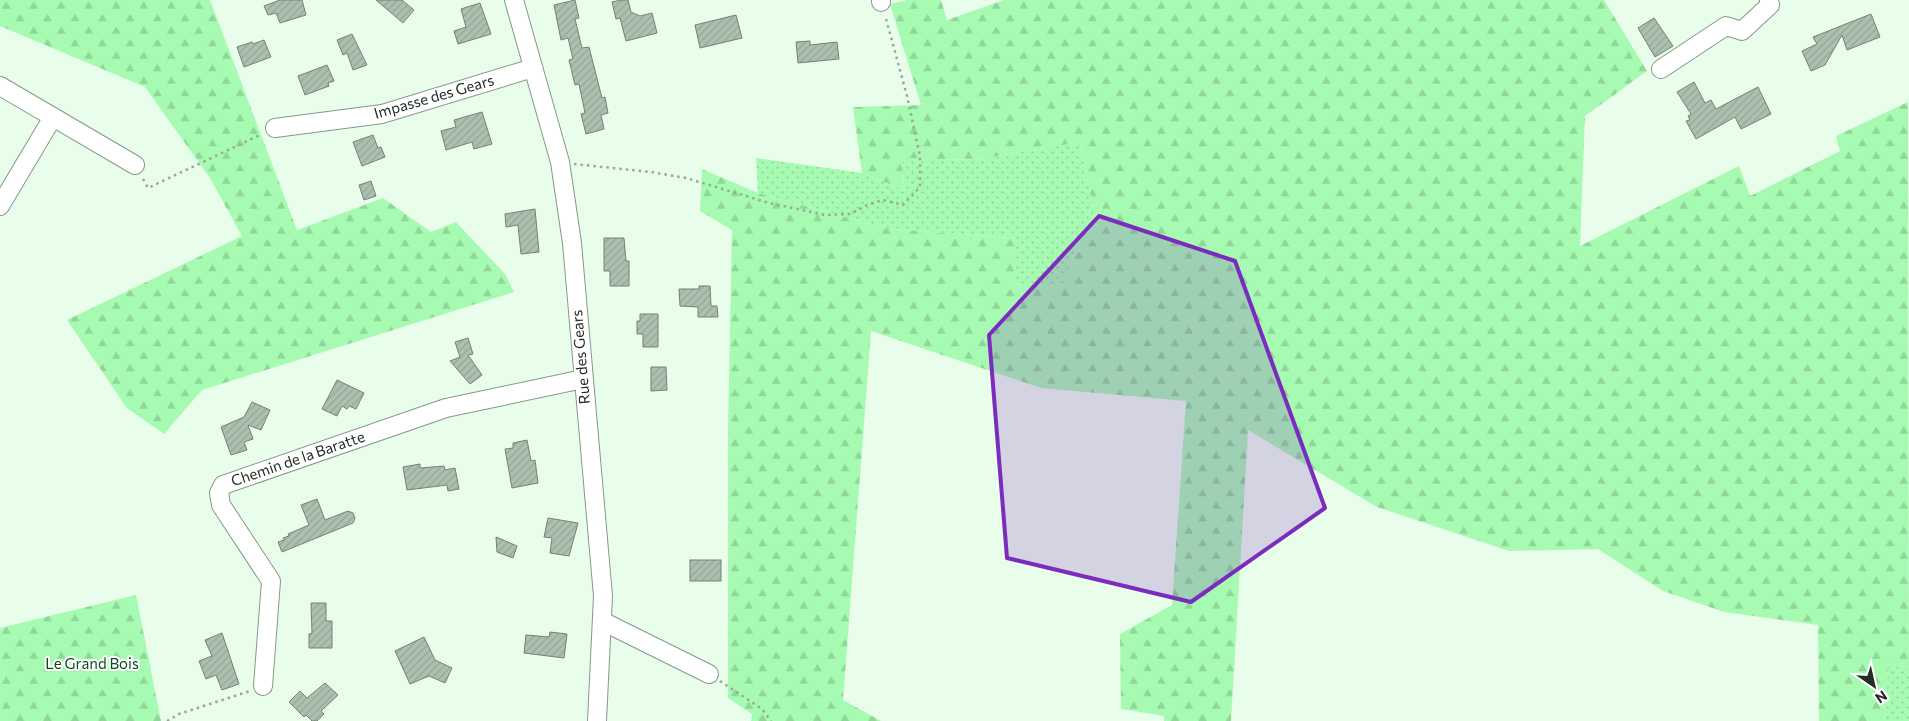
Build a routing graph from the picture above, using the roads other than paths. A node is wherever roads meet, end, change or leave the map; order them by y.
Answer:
1 (514, 0) edge
2 (1769, 0) edge
3 (533, 68) junction
4 (1660, 69) dead end
5 (0, 86) edge
6 (53, 117) junction
7 (275, 128) road end
8 (135, 165) road end
9 (0, 206) edge
10 (583, 379) junction
11 (602, 621) junction
12 (708, 674) road end
13 (263, 686) road end
14 (597, 721) edge

1 - 3 street, Rue des Gears
2 - 4 street
3 - 7 street, Impasse des Gears
3 - 10 street, Rue des Gears
5 - 6 street
6 - 8 street
6 - 9 street
10 - 11 street, Rue des Gears
10 - 13 street, Chemin de la Baratte
11 - 12 street
11 - 14 street, Rue des Gears

